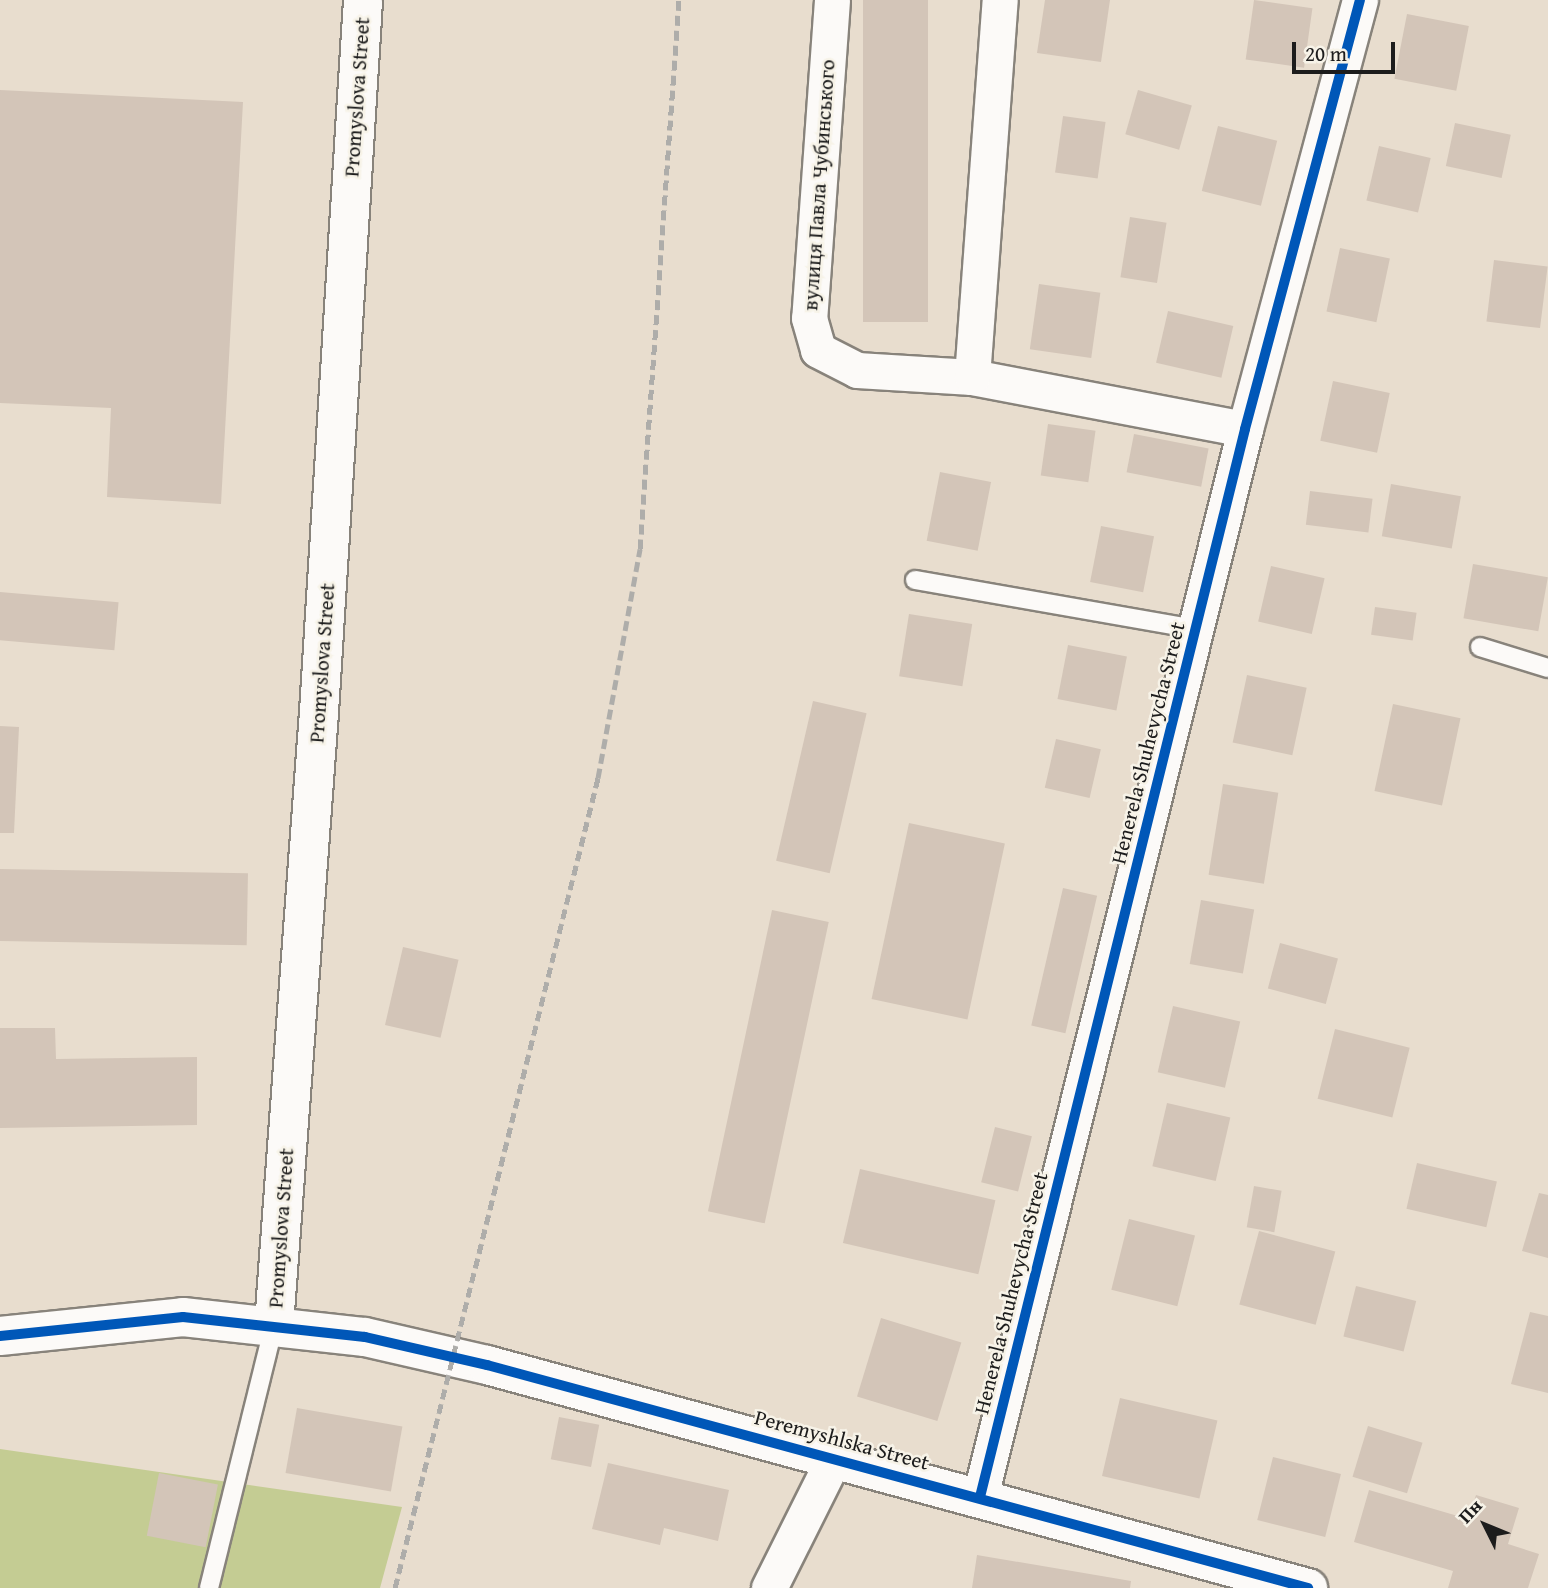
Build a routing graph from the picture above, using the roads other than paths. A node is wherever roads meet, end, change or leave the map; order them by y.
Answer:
1 (363, 0) edge
2 (832, 0) edge
3 (1000, 0) edge
4 (1360, 0) edge
5 (972, 377) junction
6 (1245, 429) junction
7 (915, 580) dead end
8 (1196, 629) junction
9 (1480, 648) dead end
10 (1548, 668) edge
11 (274, 1325) junction
12 (0, 1336) edge
13 (834, 1458) junction
14 (980, 1497) junction
15 (209, 1588) edge
16 (769, 1588) edge
17 (1308, 1588) edge

1 - 11 main road, Promyslova Street
2 - 5 street, вулиця Павла Чубинського
3 - 5 street
4 - 6 street, Henerela Shuhevycha Street
5 - 6 street, вулиця Павла Чубинського
6 - 8 street, Henerela Shuhevycha Street
7 - 8 lane
8 - 14 street, Henerela Shuhevycha Street
9 - 10 lane
11 - 12 main road, Peremyshlska Street
11 - 13 main road, Peremyshlska Street
11 - 15 lane
13 - 14 main road, Peremyshlska Street
13 - 16 street
14 - 17 main road, Peremyshlska Street

